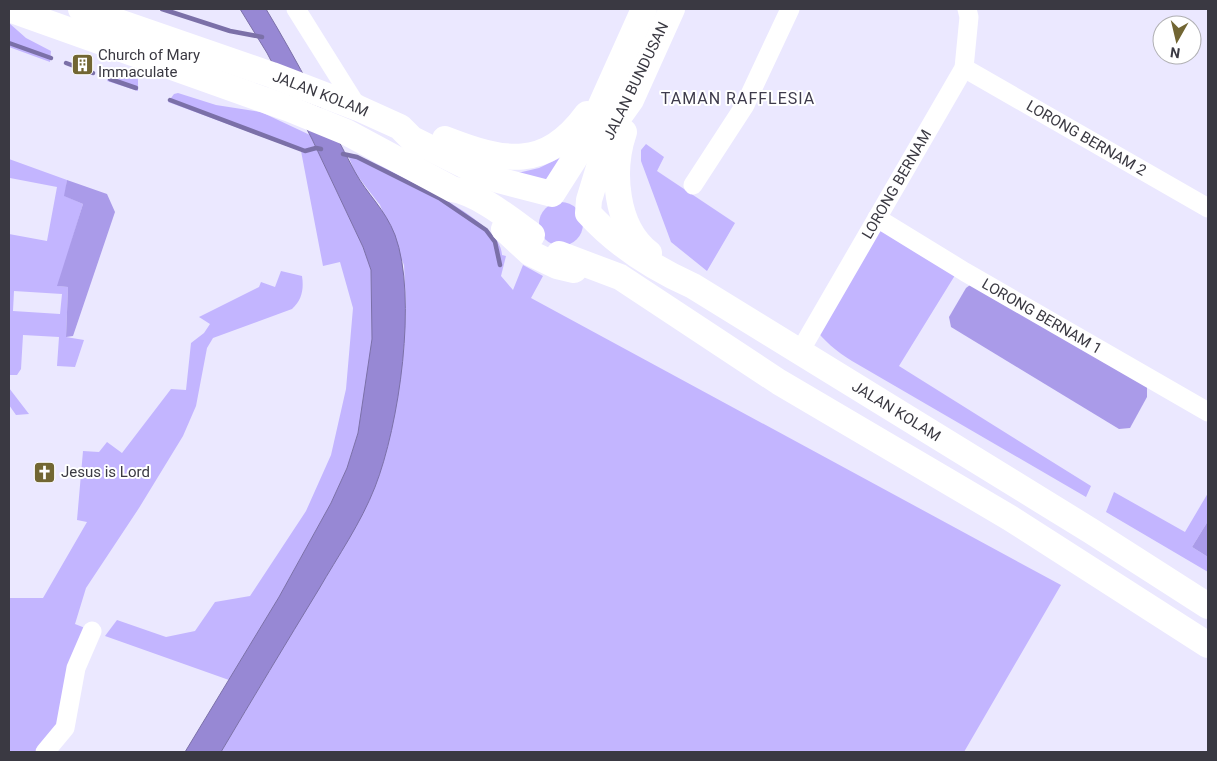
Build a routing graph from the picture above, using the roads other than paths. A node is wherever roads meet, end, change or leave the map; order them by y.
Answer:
1 (9, 9) edge
2 (81, 9) edge
3 (296, 9) edge
4 (644, 9) edge
5 (672, 9) edge
6 (790, 9) edge
7 (967, 9) edge
8 (964, 68) junction
9 (612, 82) junction
10 (631, 100) junction
11 (358, 108) junction
12 (400, 128) junction
13 (693, 185) dead end
14 (452, 189) junction
15 (552, 194) junction
16 (1208, 208) edge
17 (588, 213) junction
18 (877, 218) junction
19 (532, 235) junction
20 (559, 254) junction
21 (692, 286) junction
22 (640, 291) junction
23 (799, 353) junction
24 (1208, 412) edge
25 (1208, 606) edge
26 (92, 631) dead end
27 (1208, 645) edge
28 (45, 752) edge

1 - 14 main road, JALAN KOLAM
2 - 11 main road, JALAN KOLAM
3 - 11 street
4 - 9 main road, JALAN BUNDUSAN
5 - 10 main road, JALAN BUNDUSAN
6 - 13 street
7 - 8 street, LORONG BERNAM
8 - 16 street, LORONG BERNAM 2
8 - 18 street, LORONG BERNAM
9 - 12 main road
9 - 15 main road, JALAN BUNDUSAN
10 - 17 main road, JALAN BUNDUSAN
10 - 21 main road
11 - 12 main road, JALAN KOLAM
12 - 15 main road, JALAN KOLAM
14 - 19 main road, JALAN KOLAM
14 - 22 main road, JALAN KOLAM
15 - 17 main road
15 - 19 main road
17 - 20 main road
17 - 21 main road, JALAN KOLAM
18 - 23 street, LORONG BERNAM
18 - 24 street, LORONG BERNAM 1
19 - 20 main road
20 - 22 main road, JALAN KOLAM
21 - 23 main road, JALAN KOLAM
22 - 27 main road, JALAN KOLAM
23 - 25 main road, JALAN KOLAM
26 - 28 street

